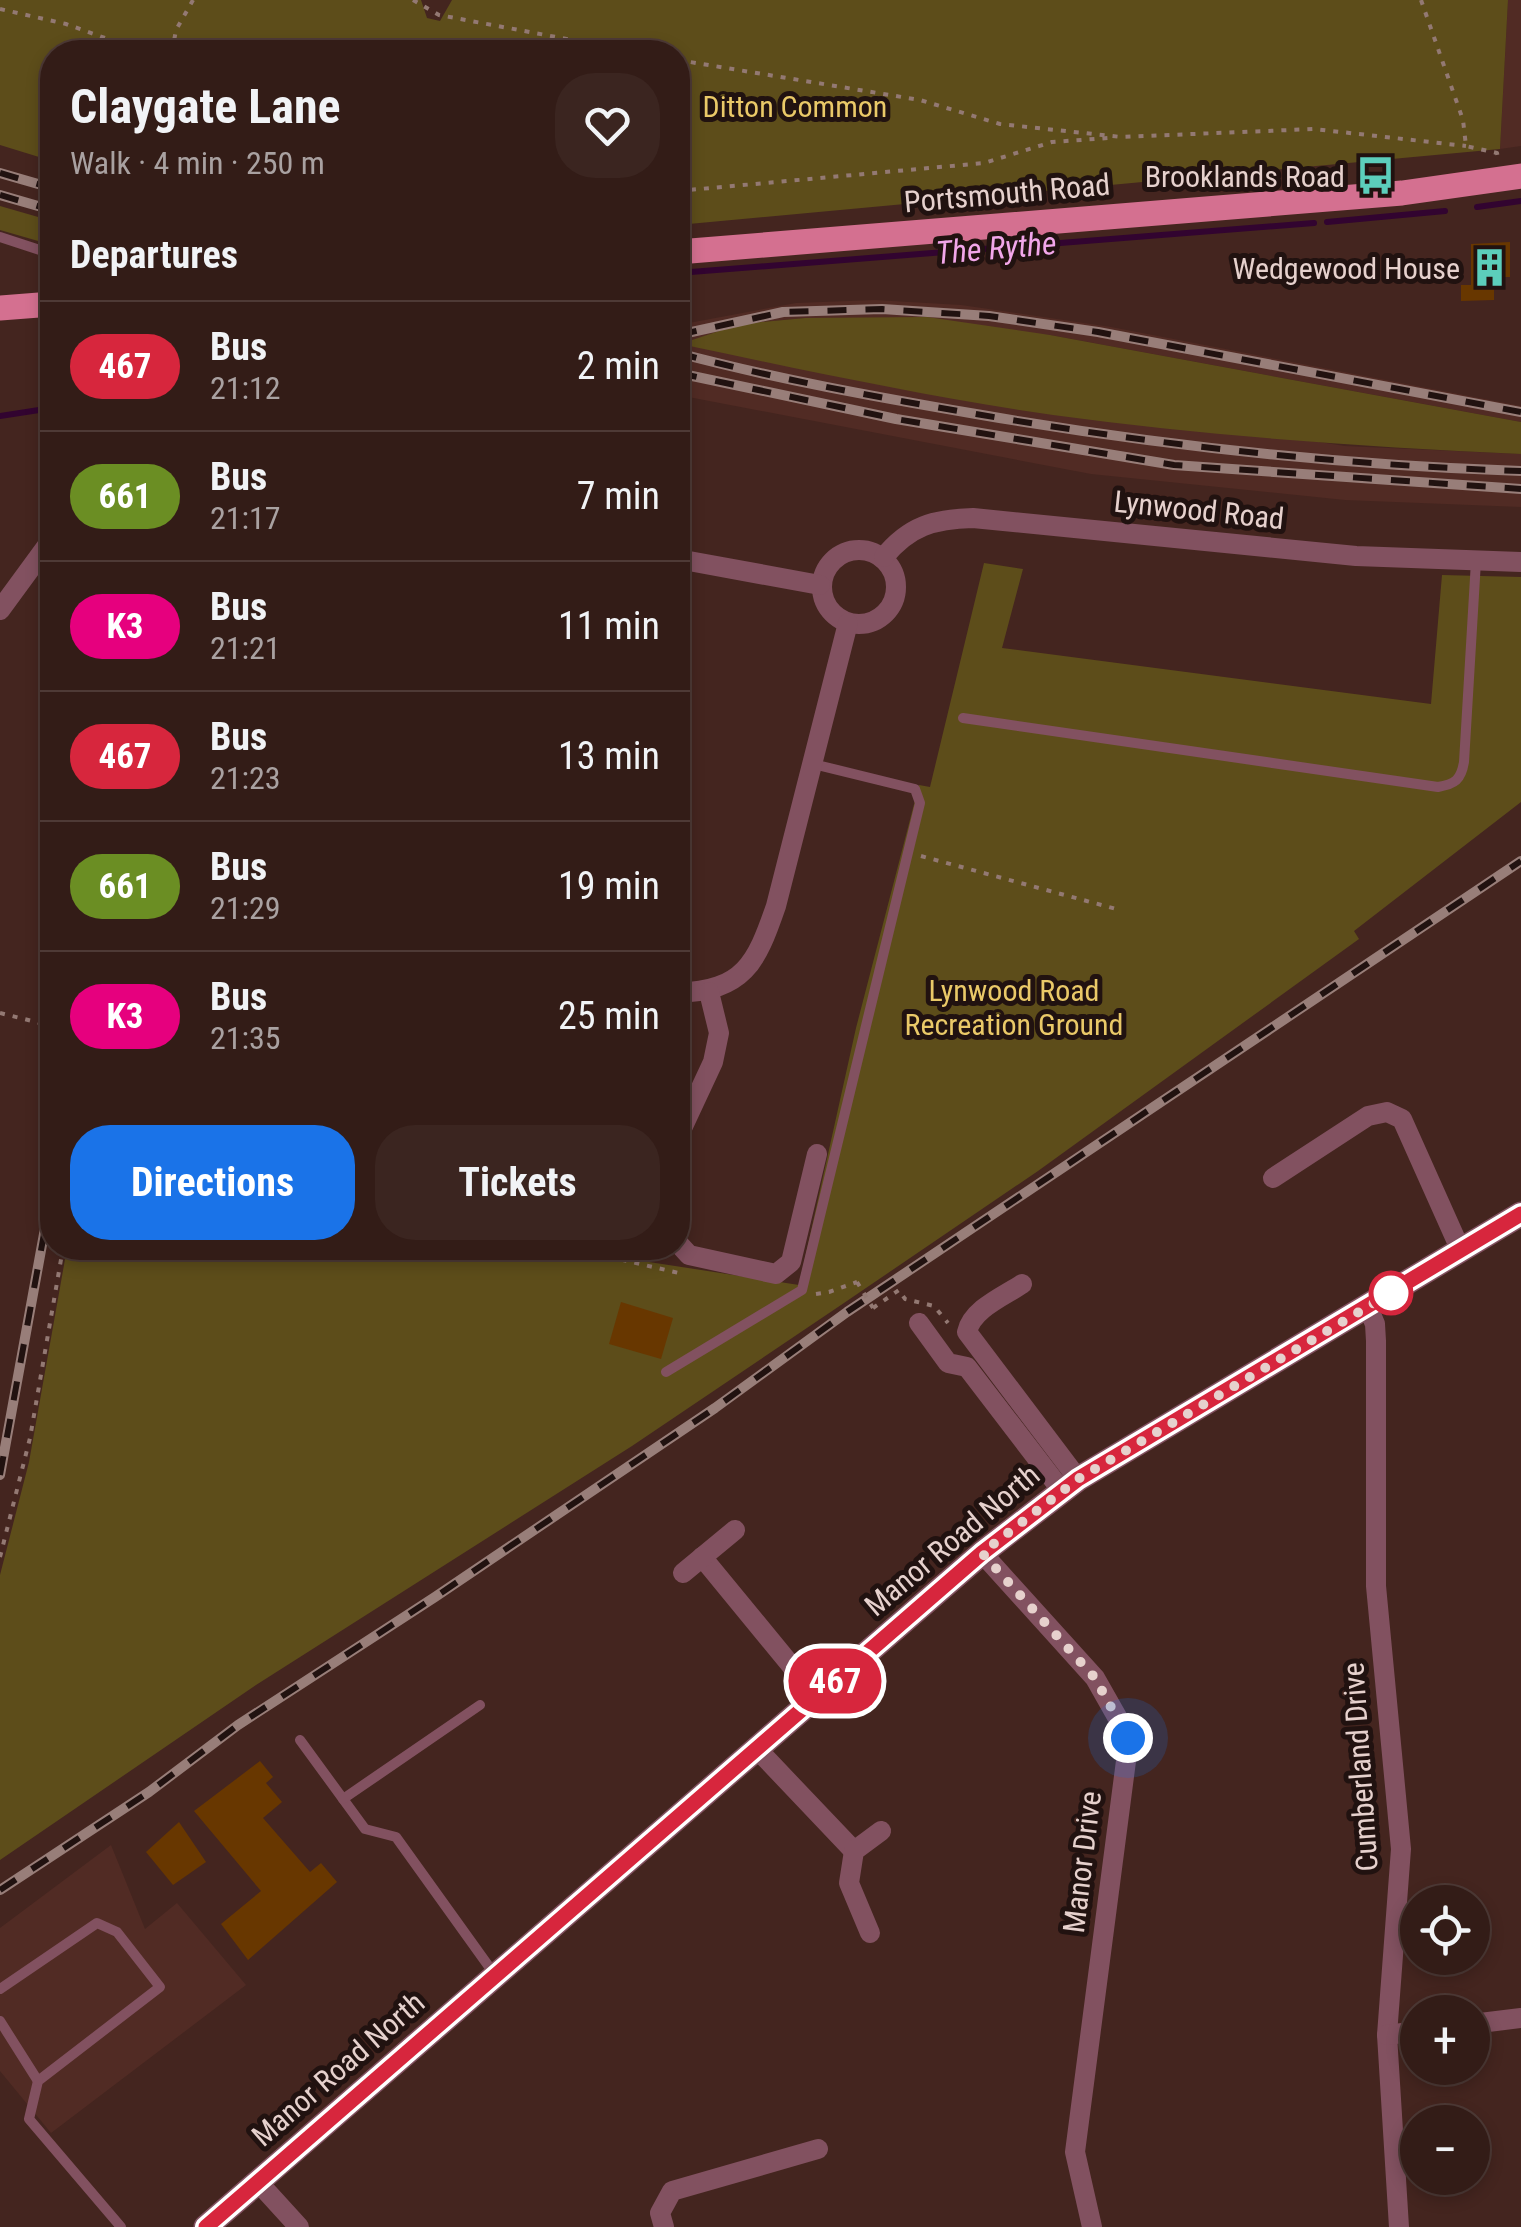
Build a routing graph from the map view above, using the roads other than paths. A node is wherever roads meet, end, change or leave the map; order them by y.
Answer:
1 (1512, 177) edge
2 (0, 236) edge
3 (40, 250) edge
4 (690, 251) edge
5 (40, 305) edge
6 (0, 308) edge
7 (40, 555) edge
8 (884, 557) junction
9 (690, 561) edge
10 (1476, 561) junction
11 (1521, 562) edge
12 (820, 586) junction
13 (0, 610) edge
14 (848, 623) junction
15 (964, 718) dead end
16 (813, 764) junction
17 (709, 992) junction
18 (690, 993) edge
19 (690, 1111) edge
20 (818, 1154) dead end
21 (1273, 1178) dead end
22 (1521, 1214) edge
23 (1461, 1251) junction
24 (690, 1255) edge
25 (1022, 1284) dead end
26 (1367, 1305) junction
27 (919, 1323) dead end
28 (666, 1372) dead end
29 (1070, 1485) junction
30 (735, 1530) dead end
31 (982, 1553) junction
32 (702, 1558) junction
33 (683, 1574) dead end
34 (817, 1697) junction
35 (480, 1705) dead end
36 (300, 1740) dead end
37 (757, 1749) junction
38 (343, 1799) junction
39 (880, 1831) dead end
40 (854, 1851) junction
41 (870, 1933) dead end
42 (496, 1976) junction
43 (0, 1989) edge
44 (1521, 2018) edge
45 (0, 2021) edge
46 (1490, 2022) edge
47 (1400, 2033) edge
48 (1387, 2034) junction
49 (38, 2081) junction
50 (818, 2149) dead end
51 (258, 2182) junction
52 (121, 2227) edge
53 (206, 2227) edge
54 (299, 2227) edge
55 (664, 2227) edge
56 (1092, 2227) edge
57 (1399, 2227) edge

1 - 4 main road, Portsmouth Road
2 - 3 lane
5 - 6 main road
7 - 13 street
8 - 10 street, Lynwood Road
8 - 12 street
8 - 14 street
9 - 12 street
10 - 11 street, Lynwood Road
10 - 15 lane
12 - 14 street
14 - 16 street
16 - 17 street
16 - 28 lane
17 - 18 street
17 - 19 street
20 - 24 street
21 - 23 street
22 - 23 street, Manor Road North
23 - 26 street, Manor Road North
25 - 29 street
26 - 29 street, Manor Road North
26 - 48 street, Cumberland Drive
27 - 29 street
29 - 31 street, Manor Road North
30 - 32 street
31 - 34 street, Manor Road North
31 - 56 street, Manor Drive
32 - 33 street
32 - 34 street
34 - 37 street, Manor Road North
35 - 38 lane
36 - 38 lane
37 - 40 street
37 - 42 street, Manor Road North
38 - 42 lane
39 - 40 street
40 - 41 street
42 - 51 street, Manor Road North
43 - 49 lane
44 - 46 street
45 - 49 lane
47 - 48 street
48 - 57 street, Cumberland Drive
49 - 52 lane
50 - 55 street
51 - 53 street, Manor Road North
51 - 54 street

